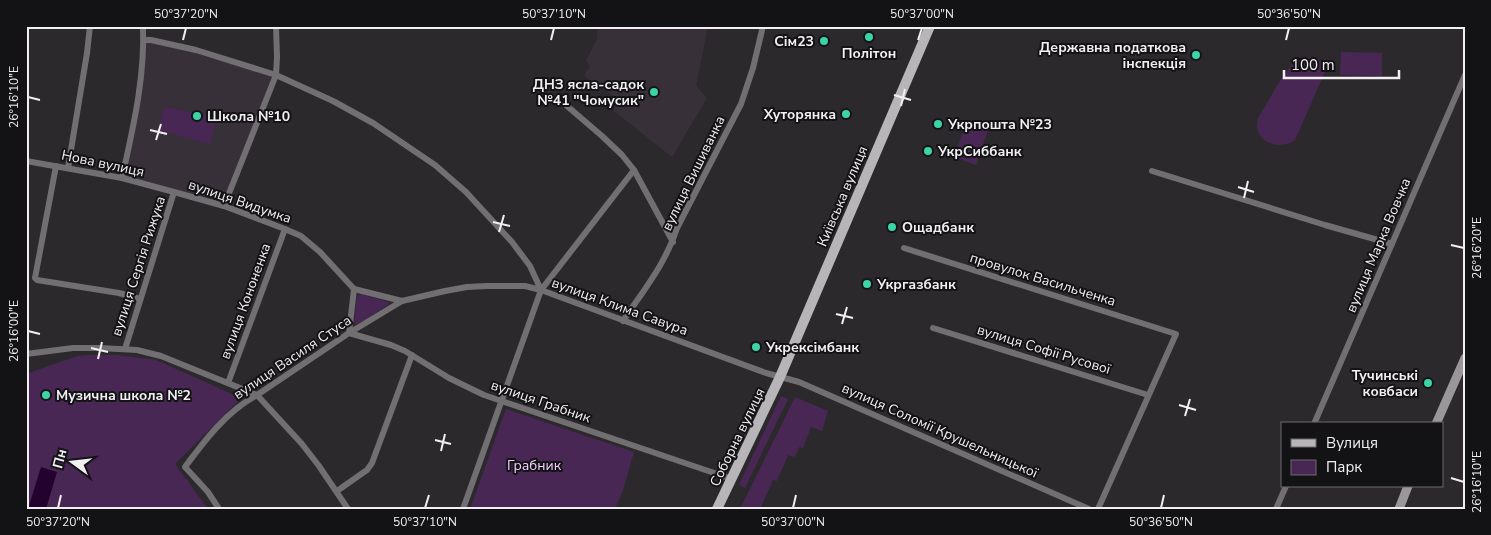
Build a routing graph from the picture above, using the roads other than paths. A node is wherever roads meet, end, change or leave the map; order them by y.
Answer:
1 (90, 26) edge
2 (143, 26) edge
3 (276, 26) edge
4 (763, 26) edge
5 (930, 26) edge
6 (144, 40) junction
7 (276, 75) junction
8 (1465, 75) edge
9 (567, 106) dead end
10 (26, 160) edge
11 (56, 166) junction
12 (68, 168) junction
13 (634, 170) junction
14 (1152, 171) dead end
15 (122, 178) junction
16 (174, 192) junction
17 (224, 206) junction
18 (285, 229) junction
19 (673, 242) junction
20 (1392, 244) junction
21 (904, 248) dead end
22 (354, 290) junction
23 (541, 290) junction
24 (140, 299) junction
25 (402, 301) junction
26 (624, 321) junction
27 (933, 328) dead end
28 (349, 333) junction
29 (125, 349) junction
30 (26, 354) edge
31 (412, 355) junction
32 (1465, 358) edge
33 (780, 377) junction
34 (228, 383) junction
35 (257, 395) junction
36 (1148, 395) junction
37 (502, 401) junction
38 (1315, 422) edge
39 (1437, 422) edge
40 (732, 479) junction
41 (1285, 488) edge
42 (1407, 488) edge
43 (337, 491) junction
44 (219, 509) edge
45 (348, 509) edge
46 (463, 509) edge
47 (717, 509) edge
48 (1089, 509) edge
49 (1098, 509) edge
50 (1276, 509) edge
51 (1399, 509) edge

1 - 12 street
2 - 6 street
3 - 7 street
4 - 19 street, вулиця Вишиванка
5 - 33 main road, Київська вулиця
6 - 7 street, вулиця Клима Савура
6 - 15 street
7 - 17 street
7 - 23 street, вулиця Клима Савура
8 - 20 street, вулиця Марка Вовчка
9 - 13 street
10 - 11 street, Нова вулиця
11 - 12 street, Нова вулиця
11 - 24 street
12 - 15 street, Нова вулиця
13 - 19 street
13 - 23 street
14 - 20 street
15 - 16 street, Нова вулиця
16 - 17 street, вулиця Видумка
16 - 24 street, вулиця Сергія Рижука
17 - 18 street, вулиця Видумка
18 - 22 street, вулиця Видумка
18 - 34 street, вулиця Кононенка
19 - 26 street, вулиця Вишиванка
20 - 38 street, вулиця Марка Вовчка
21 - 36 street, провулок Васильченка
22 - 25 street
22 - 28 street
23 - 25 street
23 - 26 street, вулиця Клима Савура
23 - 37 street
24 - 29 street, вулиця Сергія Рижука
25 - 28 street, вулиця Василя Стуса
26 - 33 street, вулиця Клима Савура
27 - 36 street, вулиця Софії Русової
28 - 31 street, вулиця Грабник
28 - 35 street, вулиця Василя Стуса
29 - 30 street
29 - 34 street
31 - 37 street, вулиця Грабник
31 - 43 street
32 - 39 main road
33 - 40 main road, Соборна вулиця
33 - 48 street, вулиця Соломії Крушельницької
34 - 35 street
35 - 43 street
35 - 44 street, вулиця Василя Стуса
36 - 49 street
37 - 40 street, вулиця Грабник
37 - 46 street
40 - 47 main road, Соборна вулиця
41 - 50 street
42 - 51 main road
43 - 45 street

